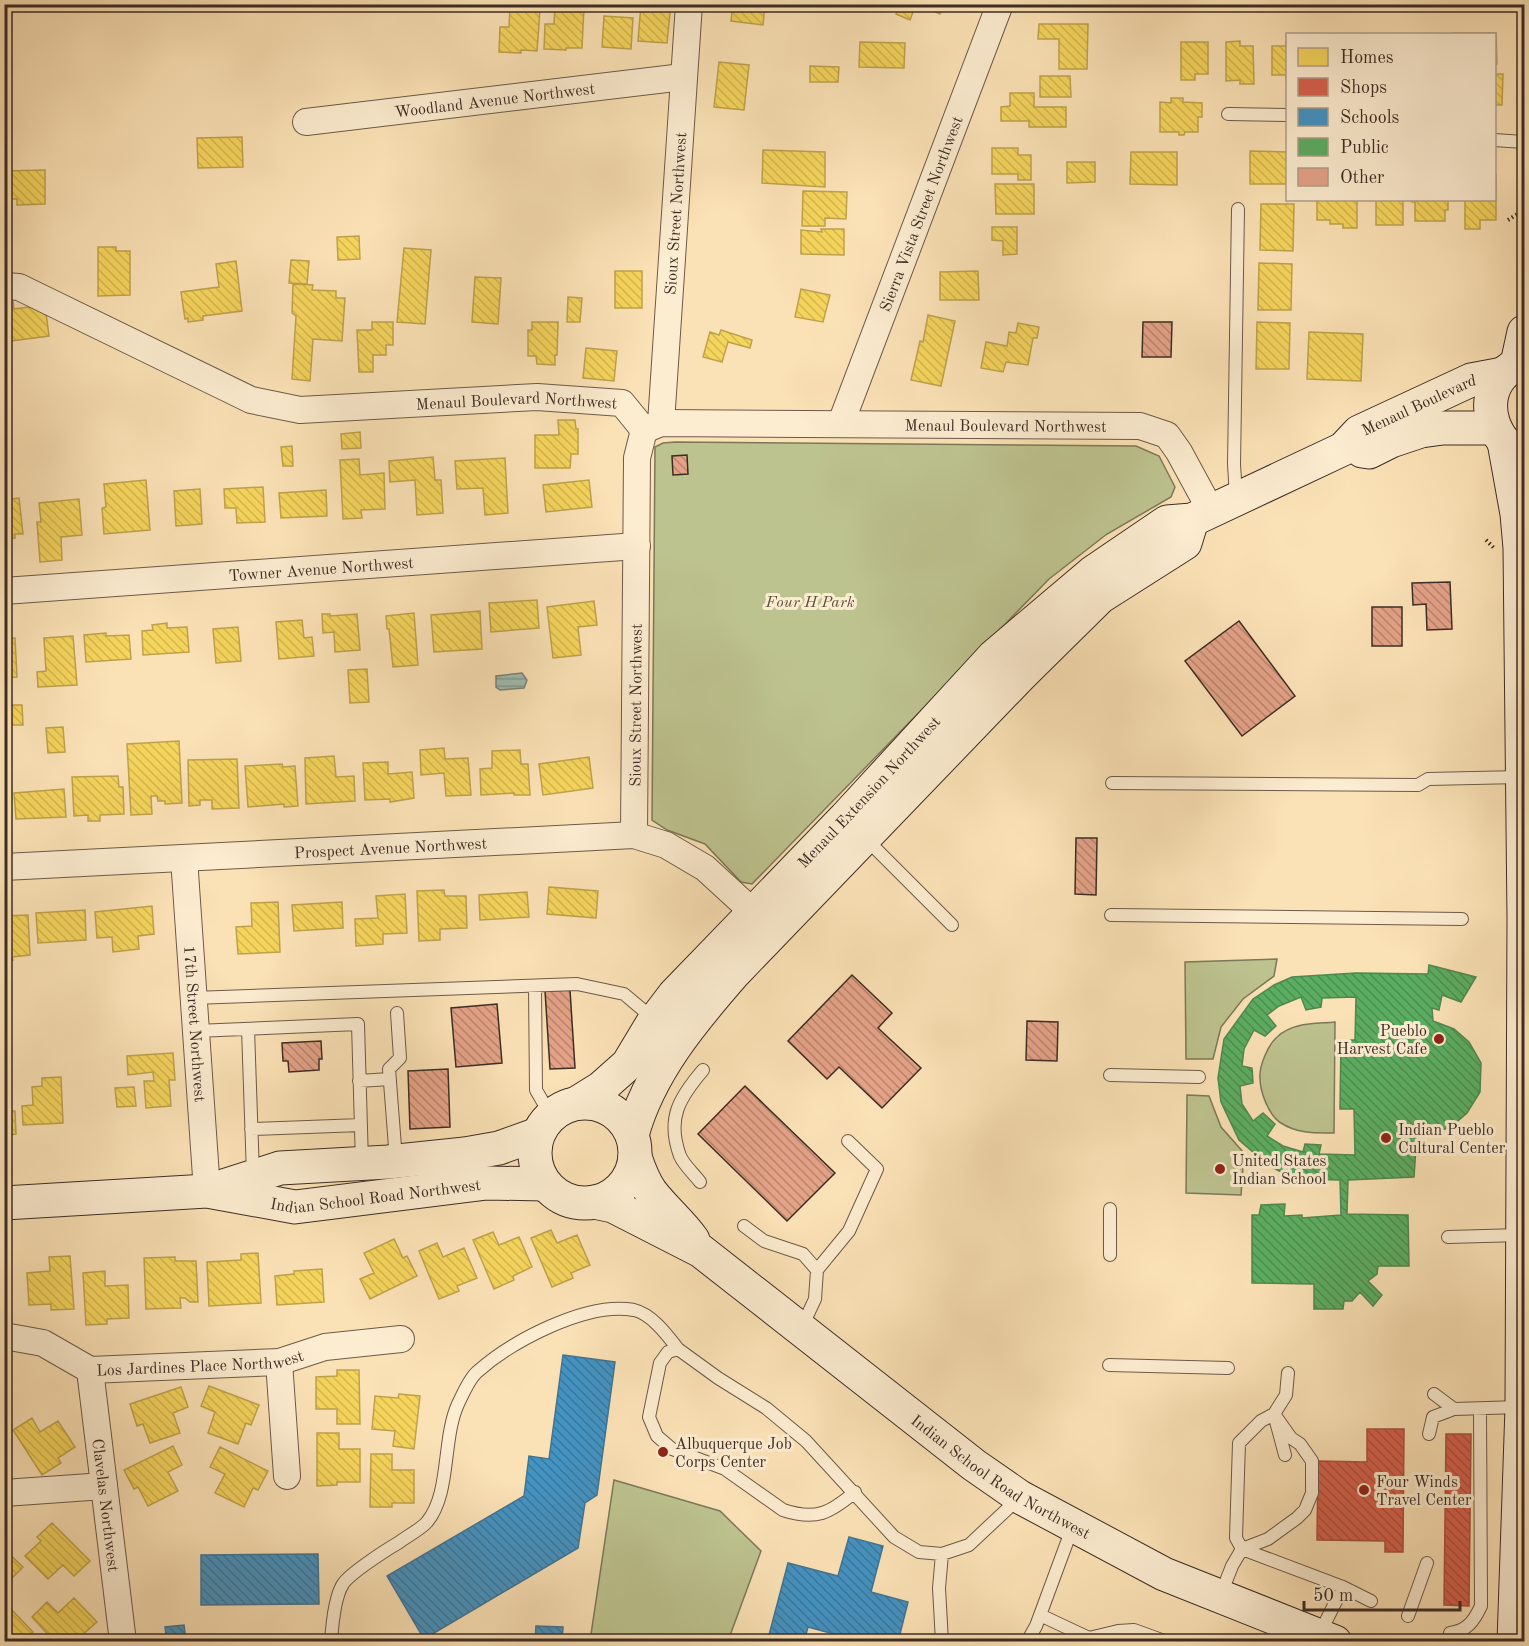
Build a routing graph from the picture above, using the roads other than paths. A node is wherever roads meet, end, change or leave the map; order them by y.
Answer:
1 (689, 4) edge
2 (1000, 4) edge
3 (683, 77) junction
4 (1228, 114) dead end
5 (1286, 115) edge
6 (306, 122) dead end
7 (1496, 140) edge
8 (1524, 142) edge
9 (1238, 209) dead end
10 (4, 286) edge
11 (1524, 332) edge
12 (1515, 366) edge
13 (841, 423) junction
14 (652, 426) junction
15 (1507, 442) edge
16 (1343, 449) junction
17 (1213, 510) junction
18 (637, 546) junction
19 (4, 591) edge
20 (1524, 777) edge
21 (1112, 783) dead end
22 (855, 828) junction
23 (634, 836) junction
24 (184, 858) junction
25 (4, 867) edge
26 (753, 912) junction
27 (1111, 915) dead end
28 (1462, 919) dead end
29 (952, 925) dead end
30 (534, 986) junction
31 (193, 998) junction
32 (397, 1013) dead end
33 (655, 1020) junction
34 (248, 1029) junction
35 (196, 1031) junction
36 (703, 1070) dead end
37 (1110, 1075) dead end
38 (1199, 1077) dead end
39 (390, 1079) junction
40 (359, 1081) junction
41 (555, 1118) junction
42 (361, 1125) junction
43 (251, 1130) junction
44 (848, 1141) dead end
45 (634, 1146) junction
46 (396, 1161) junction
47 (362, 1163) junction
48 (253, 1176) junction
49 (700, 1182) dead end
50 (545, 1184) junction
51 (207, 1191) junction
52 (594, 1202) junction
53 (4, 1203) edge
54 (1110, 1209) dead end
55 (744, 1226) dead end
56 (1522, 1235) junction
57 (1448, 1236) dead end
58 (701, 1251) junction
59 (1110, 1255) dead end
60 (817, 1270) junction
61 (800, 1330) junction
62 (4, 1336) edge
63 (401, 1339) dead end
64 (678, 1349) junction
65 (279, 1362) junction
66 (1109, 1365) dead end
67 (1228, 1368) dead end
68 (90, 1370) junction
69 (1288, 1373) dead end
70 (1434, 1394) dead end
71 (1523, 1407) edge
72 (1454, 1409) junction
73 (1480, 1409) junction
74 (1274, 1414) junction
75 (1429, 1434) dead end
76 (1285, 1455) dead end
77 (287, 1476) dead end
78 (104, 1486) junction
79 (855, 1492) junction
80 (4, 1493) edge
81 (1020, 1497) junction
82 (1074, 1525) junction
83 (1242, 1549) junction
84 (942, 1554) junction
85 (1427, 1563) dead end
86 (1343, 1587) junction
87 (1220, 1596) junction
88 (1371, 1601) dead end
89 (1040, 1615) junction
90 (1408, 1616) dead end
91 (1450, 1633) dead end
92 (1327, 1638) edge
93 (123, 1641) edge
94 (331, 1641) edge
95 (942, 1641) edge
96 (1027, 1641) edge
97 (1167, 1641) edge
98 (1514, 1641) edge

1 - 3 street, Sioux Street Northwest
2 - 13 street, Sierra Vista Street Northwest
3 - 6 street, Woodland Avenue Northwest
3 - 14 street, Sioux Street Northwest
4 - 5 lane
7 - 8 lane
9 - 17 lane
10 - 14 street, Menaul Boulevard Northwest
11 - 12 main road
12 - 15 main road
12 - 16 main road, Menaul Boulevard
13 - 14 street, Menaul Boulevard Northwest
13 - 17 street, Menaul Boulevard Northwest
14 - 18 street, Sioux Street Northwest
15 - 16 main road, Menaul Boulevard
15 - 20 main road
16 - 17 main road, Menaul Boulevard
17 - 22 main road, Menaul Extension Northwest
18 - 19 street, Towner Avenue Northwest
18 - 23 street, Sioux Street Northwest
20 - 21 lane
20 - 56 main road
22 - 26 main road, Menaul Extension Northwest
22 - 29 lane
22 - 45 main road, Menaul Extension Northwest
23 - 24 street, Prospect Avenue Northwest
23 - 26 street, Prospect Avenue Northwest
24 - 25 street, Prospect Avenue Northwest
24 - 31 street, 17th Street Northwest
26 - 33 main road, Menaul Extension Northwest
27 - 28 lane
30 - 31 lane
30 - 33 lane
30 - 41 lane
31 - 35 street, 17th Street Northwest
32 - 39 lane
33 - 41 main road, Menaul Extension Northwest
34 - 35 lane
34 - 40 lane
34 - 43 lane
35 - 51 street, 17th Street Northwest
36 - 49 lane
37 - 38 lane
39 - 40 lane
39 - 46 lane
40 - 42 lane
41 - 45 main road
41 - 46 main road, Indian School Road Northwest
41 - 50 main road
42 - 43 lane
42 - 47 lane
43 - 48 lane
44 - 60 lane
45 - 52 main road
45 - 58 main road, Indian School Road Northwest
46 - 47 main road, Indian School Road Northwest
47 - 48 main road, Indian School Road Northwest
48 - 51 main road, Indian School Road Northwest
50 - 51 main road, Indian School Road Northwest
50 - 52 main road
51 - 53 main road, Indian School Road Northwest
52 - 58 main road, Indian School Road Northwest
54 - 59 lane
55 - 60 lane
56 - 57 lane
56 - 71 main road
58 - 61 main road, Indian School Road Northwest
60 - 61 lane
61 - 81 main road, Indian School Road Northwest
62 - 68 street, Los Jardines Place Northwest
63 - 65 street, Los Jardines Place Northwest
64 - 79 lane
64 - 79 lane
64 - 94 lane
65 - 68 street, Los Jardines Place Northwest
65 - 77 street
66 - 67 lane
68 - 78 street, Clavelas Northwest
69 - 74 lane
70 - 72 lane
71 - 73 lane
71 - 98 main road
72 - 73 lane
72 - 75 lane
73 - 91 lane
74 - 76 lane
74 - 83 lane
74 - 83 lane
78 - 80 street
78 - 93 street, Clavelas Northwest
79 - 84 lane
81 - 82 main road, Indian School Road Northwest
81 - 84 lane
82 - 87 main road, Indian School Road Northwest
82 - 89 lane
83 - 86 lane
83 - 87 lane
84 - 95 lane
85 - 90 lane
86 - 88 lane
86 - 92 lane
87 - 92 main road, Indian School Road Northwest
89 - 96 lane
89 - 97 lane

